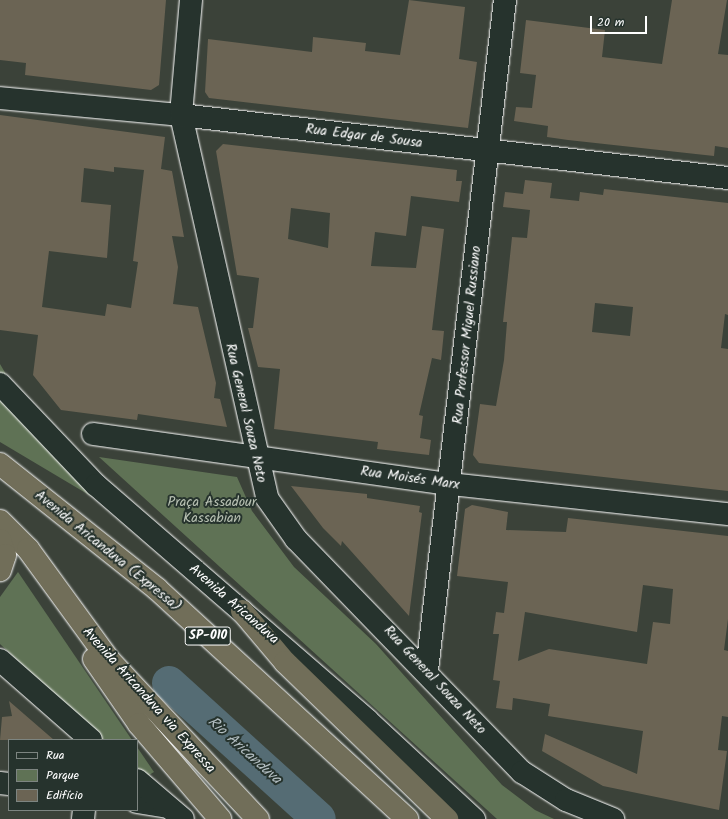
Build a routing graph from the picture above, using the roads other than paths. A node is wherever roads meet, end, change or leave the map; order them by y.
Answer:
1 (191, 0) edge
2 (505, 0) edge
3 (0, 98) edge
4 (181, 115) junction
5 (486, 150) junction
6 (728, 178) edge
7 (0, 384) edge
8 (93, 434) dead end
9 (255, 456) junction
10 (0, 464) edge
11 (451, 484) junction
12 (728, 514) edge
13 (0, 521) edge
14 (0, 540) edge
15 (0, 570) edge
16 (65, 603) junction
17 (242, 611) junction
18 (0, 660) edge
19 (427, 670) junction
20 (90, 739) edge
21 (138, 781) edge
22 (138, 802) edge
23 (176, 813) edge
24 (220, 819) edge
25 (258, 819) edge
26 (407, 819) edge
27 (447, 819) edge
28 (474, 819) edge
29 (613, 819) edge

1 - 4 street, Rua General Souza Neto
2 - 5 street, Rua Professor Miguel Russiano
3 - 4 street, Rua Edgar de Sousa
4 - 5 street, Rua Edgar de Sousa
4 - 9 street, Rua General Souza Neto
5 - 6 street, Rua Edgar de Sousa
5 - 11 street, Rua Professor Miguel Russiano
7 - 17 street, Avenida Aricanduva
8 - 9 street, Rua Moisés Marx
9 - 11 street, Rua Moisés Marx
9 - 19 street, Rua General Souza Neto
10 - 26 highway, Avenida Aricanduva (Expressa) / SP-010
11 - 12 street, Rua Moisés Marx
11 - 19 street, Rua Professor Miguel Russiano
13 - 16 highway, Avenida Aricanduva via Expressa
14 - 15 highway
16 - 24 highway
16 - 25 highway, Avenida Aricanduva via Expressa
17 - 27 highway
17 - 28 street, Avenida Aricanduva
18 - 20 street
19 - 29 street, Rua General Souza Neto
21 - 23 street
22 - 23 street

